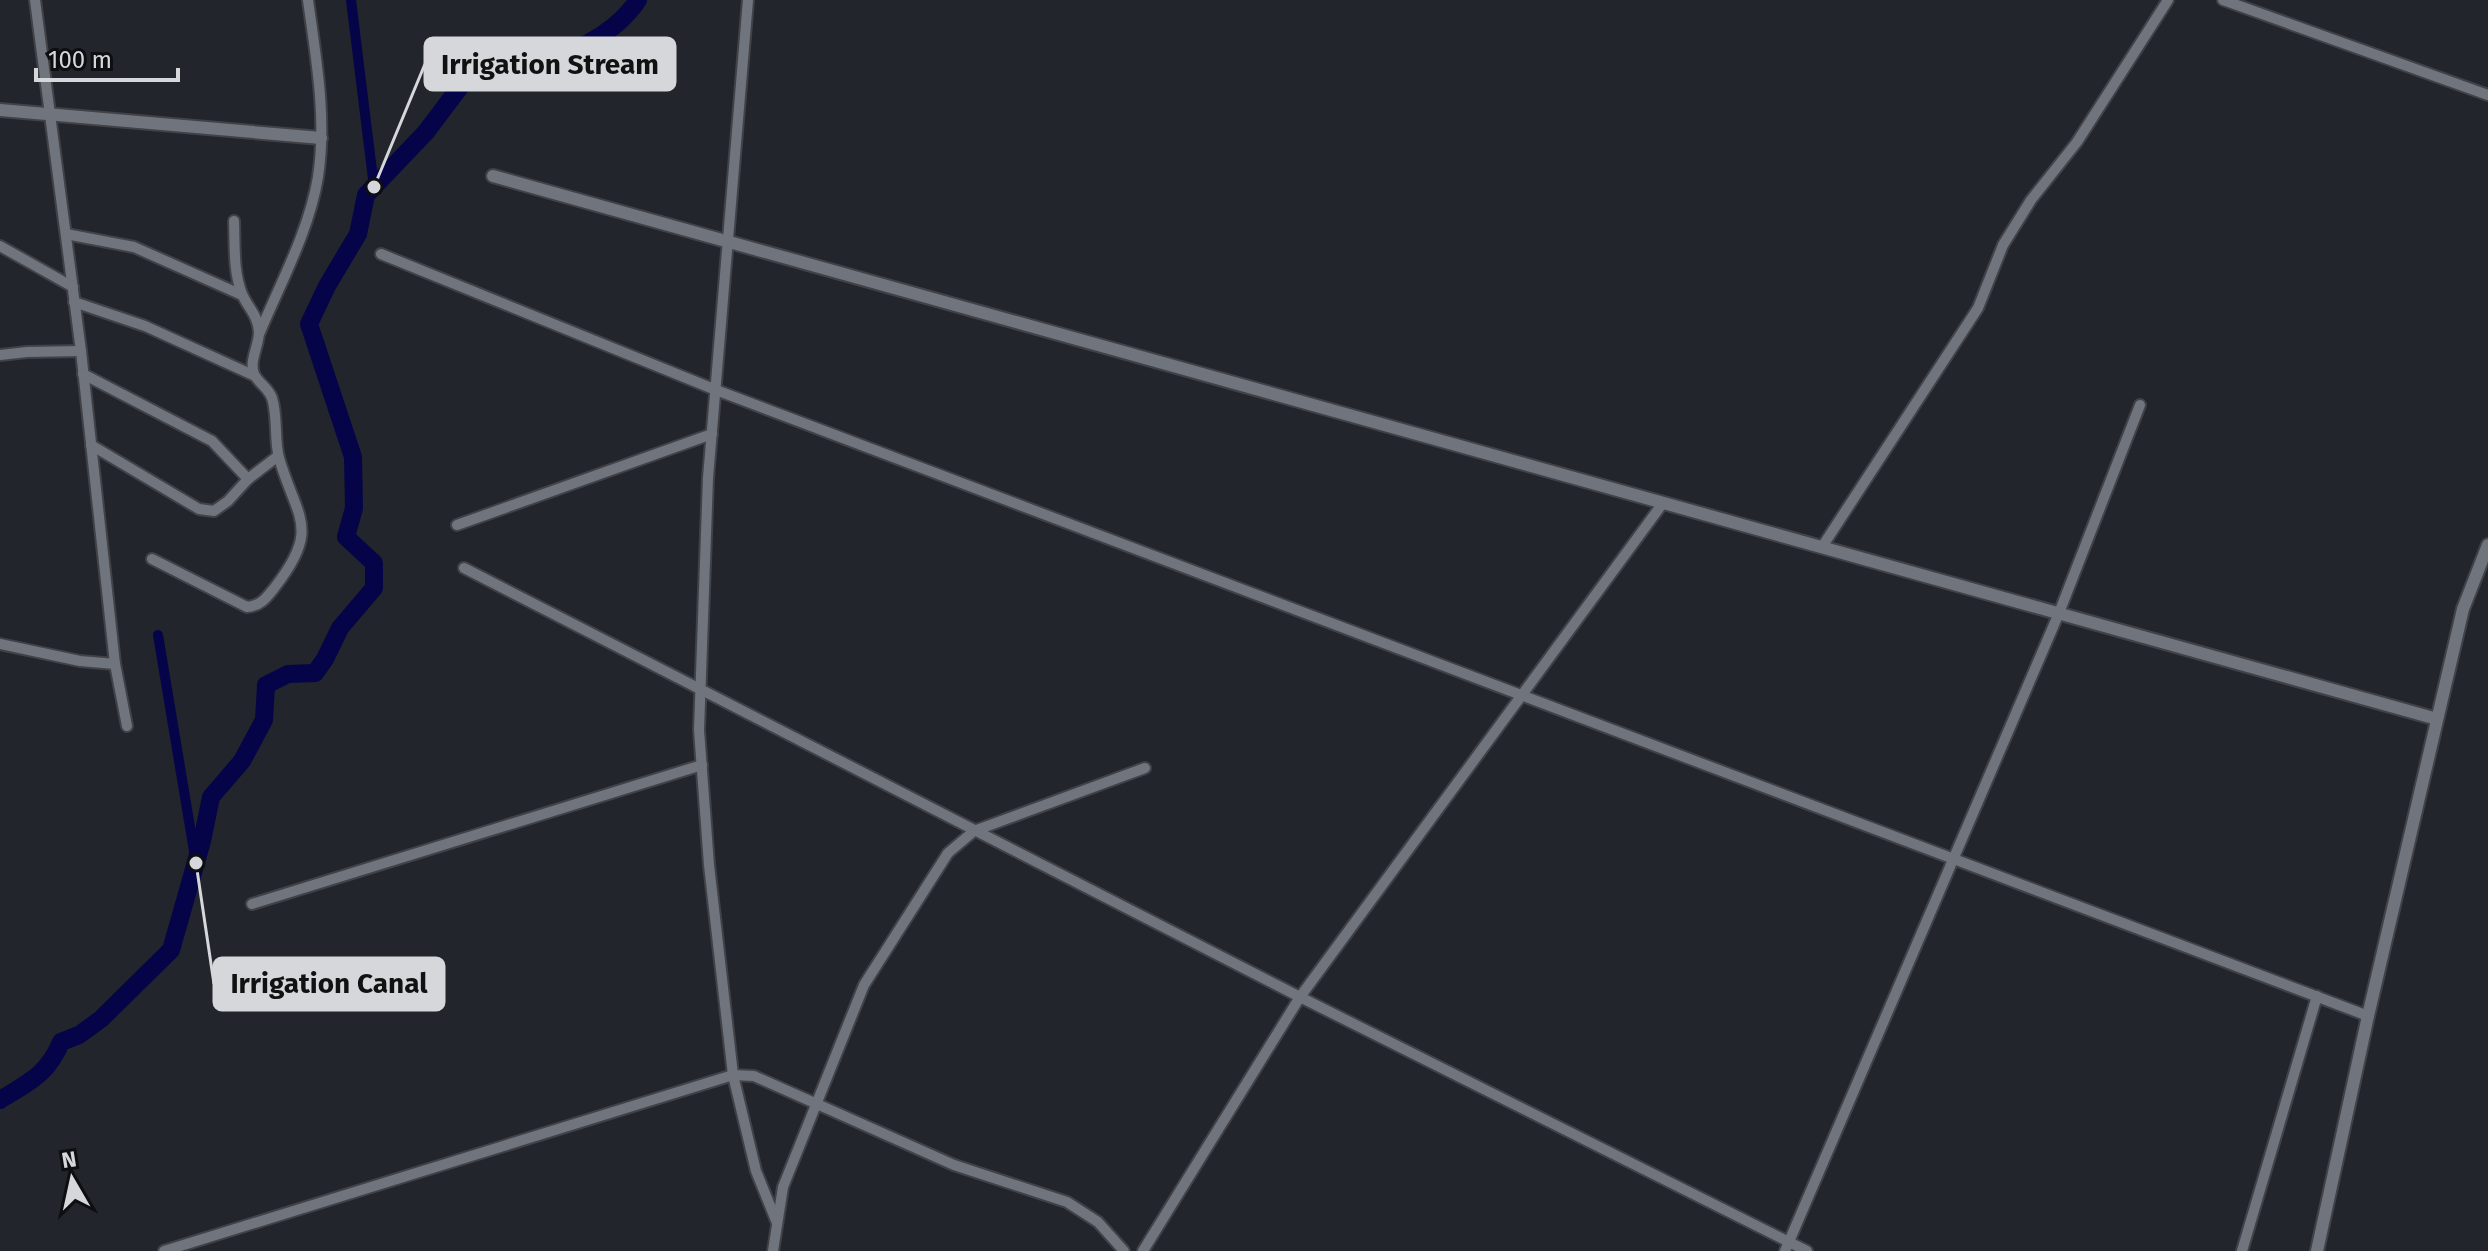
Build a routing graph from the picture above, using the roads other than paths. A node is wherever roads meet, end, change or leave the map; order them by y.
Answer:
1 (35, 0) edge
2 (308, 0) edge
3 (748, 0) edge
4 (2168, 0) edge
5 (2223, 0) edge
6 (2488, 95) edge
7 (0, 110) edge
8 (49, 114) junction
9 (321, 138) junction
10 (493, 176) dead end
11 (234, 221) dead end
12 (66, 234) junction
13 (728, 241) junction
14 (0, 246) edge
15 (381, 254) dead end
16 (73, 287) junction
17 (242, 295) junction
18 (74, 302) junction
19 (259, 334) junction
20 (81, 351) junction
21 (0, 355) edge
22 (83, 374) junction
23 (255, 376) junction
24 (716, 390) junction
25 (2140, 405) dead end
26 (712, 434) junction
27 (91, 445) junction
28 (278, 456) junction
29 (248, 479) junction
30 (1663, 503) junction
31 (457, 525) dead end
32 (2488, 545) edge
33 (1822, 547) junction
34 (152, 559) dead end
35 (464, 568) dead end
36 (2059, 613) junction
37 (0, 644) edge
38 (115, 664) junction
39 (701, 690) junction
40 (1520, 694) junction
41 (2437, 719) junction
42 (127, 726) dead end
43 (702, 765) junction
44 (1145, 768) dead end
45 (974, 831) junction
46 (1952, 861) junction
47 (252, 904) dead end
48 (2317, 996) junction
49 (1300, 997) junction
50 (2368, 1016) junction
51 (733, 1075) junction
52 (817, 1104) junction
53 (777, 1223) junction
54 (1787, 1247) edge
55 (164, 1251) edge
56 (773, 1251) edge
57 (1124, 1251) edge
58 (1143, 1251) edge
59 (1807, 1251) edge
60 (2242, 1251) edge
61 (2317, 1251) edge

1 - 8 street
2 - 9 street
3 - 13 street
4 - 33 street
5 - 6 street
7 - 8 street
8 - 9 street
8 - 12 street
9 - 19 street
10 - 13 street
11 - 17 street
12 - 16 street
12 - 17 street
13 - 24 street
13 - 30 street
14 - 16 street
15 - 24 street
16 - 18 street
17 - 19 street
18 - 20 street
18 - 23 street
19 - 23 street
20 - 21 street
20 - 22 street
22 - 27 street
22 - 29 street
23 - 28 street
24 - 26 street
24 - 40 street
25 - 36 street
26 - 31 street
26 - 39 street
27 - 29 street
27 - 38 street
28 - 29 street
28 - 34 street
30 - 33 street
30 - 40 street
32 - 41 street
33 - 36 street
35 - 39 street
36 - 41 street
36 - 46 street
37 - 38 street
38 - 42 street
39 - 43 street
39 - 45 street
40 - 46 street
40 - 49 street
41 - 50 street
43 - 47 street
43 - 51 street
44 - 45 street
45 - 49 street
45 - 52 street
46 - 48 street
46 - 54 street
48 - 50 street
48 - 60 street
49 - 54 street
49 - 58 street
50 - 61 street
51 - 52 street
51 - 53 street
51 - 55 street
52 - 53 street
52 - 57 street
53 - 56 street
54 - 59 street

